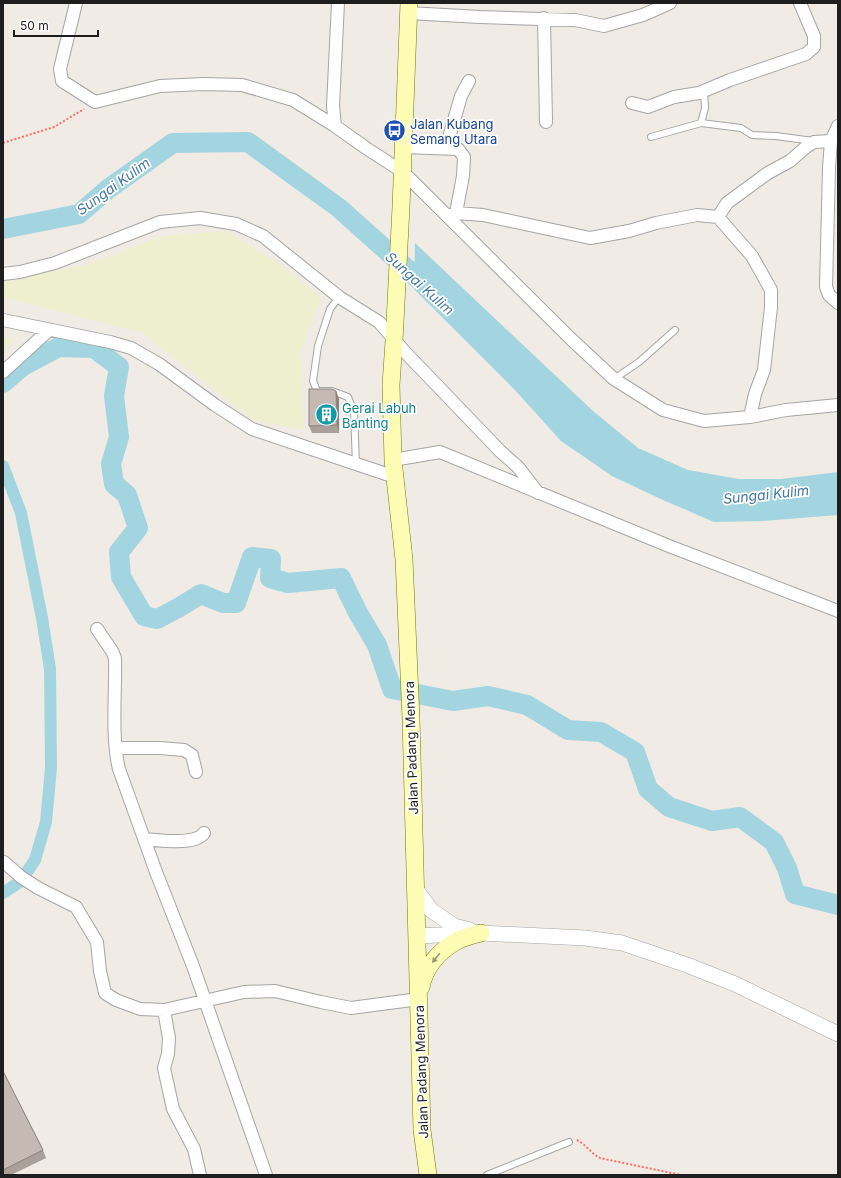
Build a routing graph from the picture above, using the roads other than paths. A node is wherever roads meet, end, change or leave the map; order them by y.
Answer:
1 (76, 3) edge
2 (338, 3) edge
3 (670, 3) edge
4 (800, 3) edge
5 (408, 8) edge
6 (544, 18) junction
7 (469, 81) dead end
8 (704, 91) junction
9 (632, 103) dead end
10 (546, 122) dead end
11 (701, 123) junction
12 (335, 126) junction
13 (838, 126) edge
14 (651, 137) dead end
15 (832, 141) junction
16 (814, 142) junction
17 (403, 147) junction
18 (446, 148) junction
19 (403, 172) junction
20 (452, 214) junction
21 (718, 217) junction
22 (3, 274) edge
23 (339, 297) junction
24 (838, 302) edge
25 (3, 320) edge
26 (49, 330) junction
27 (675, 330) dead end
28 (394, 341) junction
29 (3, 372) edge
30 (614, 379) junction
31 (838, 405) edge
32 (750, 417) junction
33 (393, 460) junction
34 (356, 464) junction
35 (395, 477) junction
36 (538, 492) junction
37 (838, 611) edge
38 (97, 630) dead end
39 (116, 748) junction
40 (196, 772) dead end
41 (204, 833) dead end
42 (144, 839) junction
43 (4, 862) dead end
44 (416, 888) junction
45 (481, 933) junction
46 (417, 936) junction
47 (419, 999) junction
48 (205, 1002) junction
49 (164, 1010) junction
50 (838, 1034) edge
51 (569, 1142) road end
52 (200, 1175) edge
53 (266, 1175) edge
54 (428, 1175) edge
55 (487, 1175) edge

1 - 12 street
2 - 12 street
3 - 6 street
4 - 8 street
5 - 6 street
5 - 17 main road, Jalan Padang Menora
6 - 10 street
7 - 18 street
8 - 9 street
8 - 11 lane
11 - 14 lane
11 - 16 lane
12 - 19 street
13 - 15 street
15 - 16 street
15 - 24 street
16 - 21 street
17 - 18 street
17 - 19 main road, Jalan Padang Menora
18 - 20 street
19 - 20 street
19 - 28 main road, Jalan Padang Menora
20 - 21 street
20 - 30 street
21 - 32 street
22 - 23 street
23 - 28 street
23 - 34 lane
25 - 26 street
26 - 29 street
26 - 34 street
27 - 30 lane
28 - 33 main road, Jalan Padang Menora
28 - 36 street
30 - 32 street
31 - 32 street
33 - 35 main road, Jalan Padang Menora
33 - 36 street
34 - 35 street
35 - 44 main road, Jalan Padang Menora
36 - 37 street
38 - 39 street
39 - 40 street
39 - 42 street
41 - 42 street
42 - 48 street
43 - 49 street
44 - 45 street
44 - 46 main road, Jalan Padang Menora
45 - 46 street
45 -> 47 main road
45 - 50 street
46 - 47 main road, Jalan Padang Menora
47 - 48 street
47 - 54 main road, Jalan Padang Menora
48 - 49 street
48 - 53 street
49 - 52 street
51 - 55 lane

